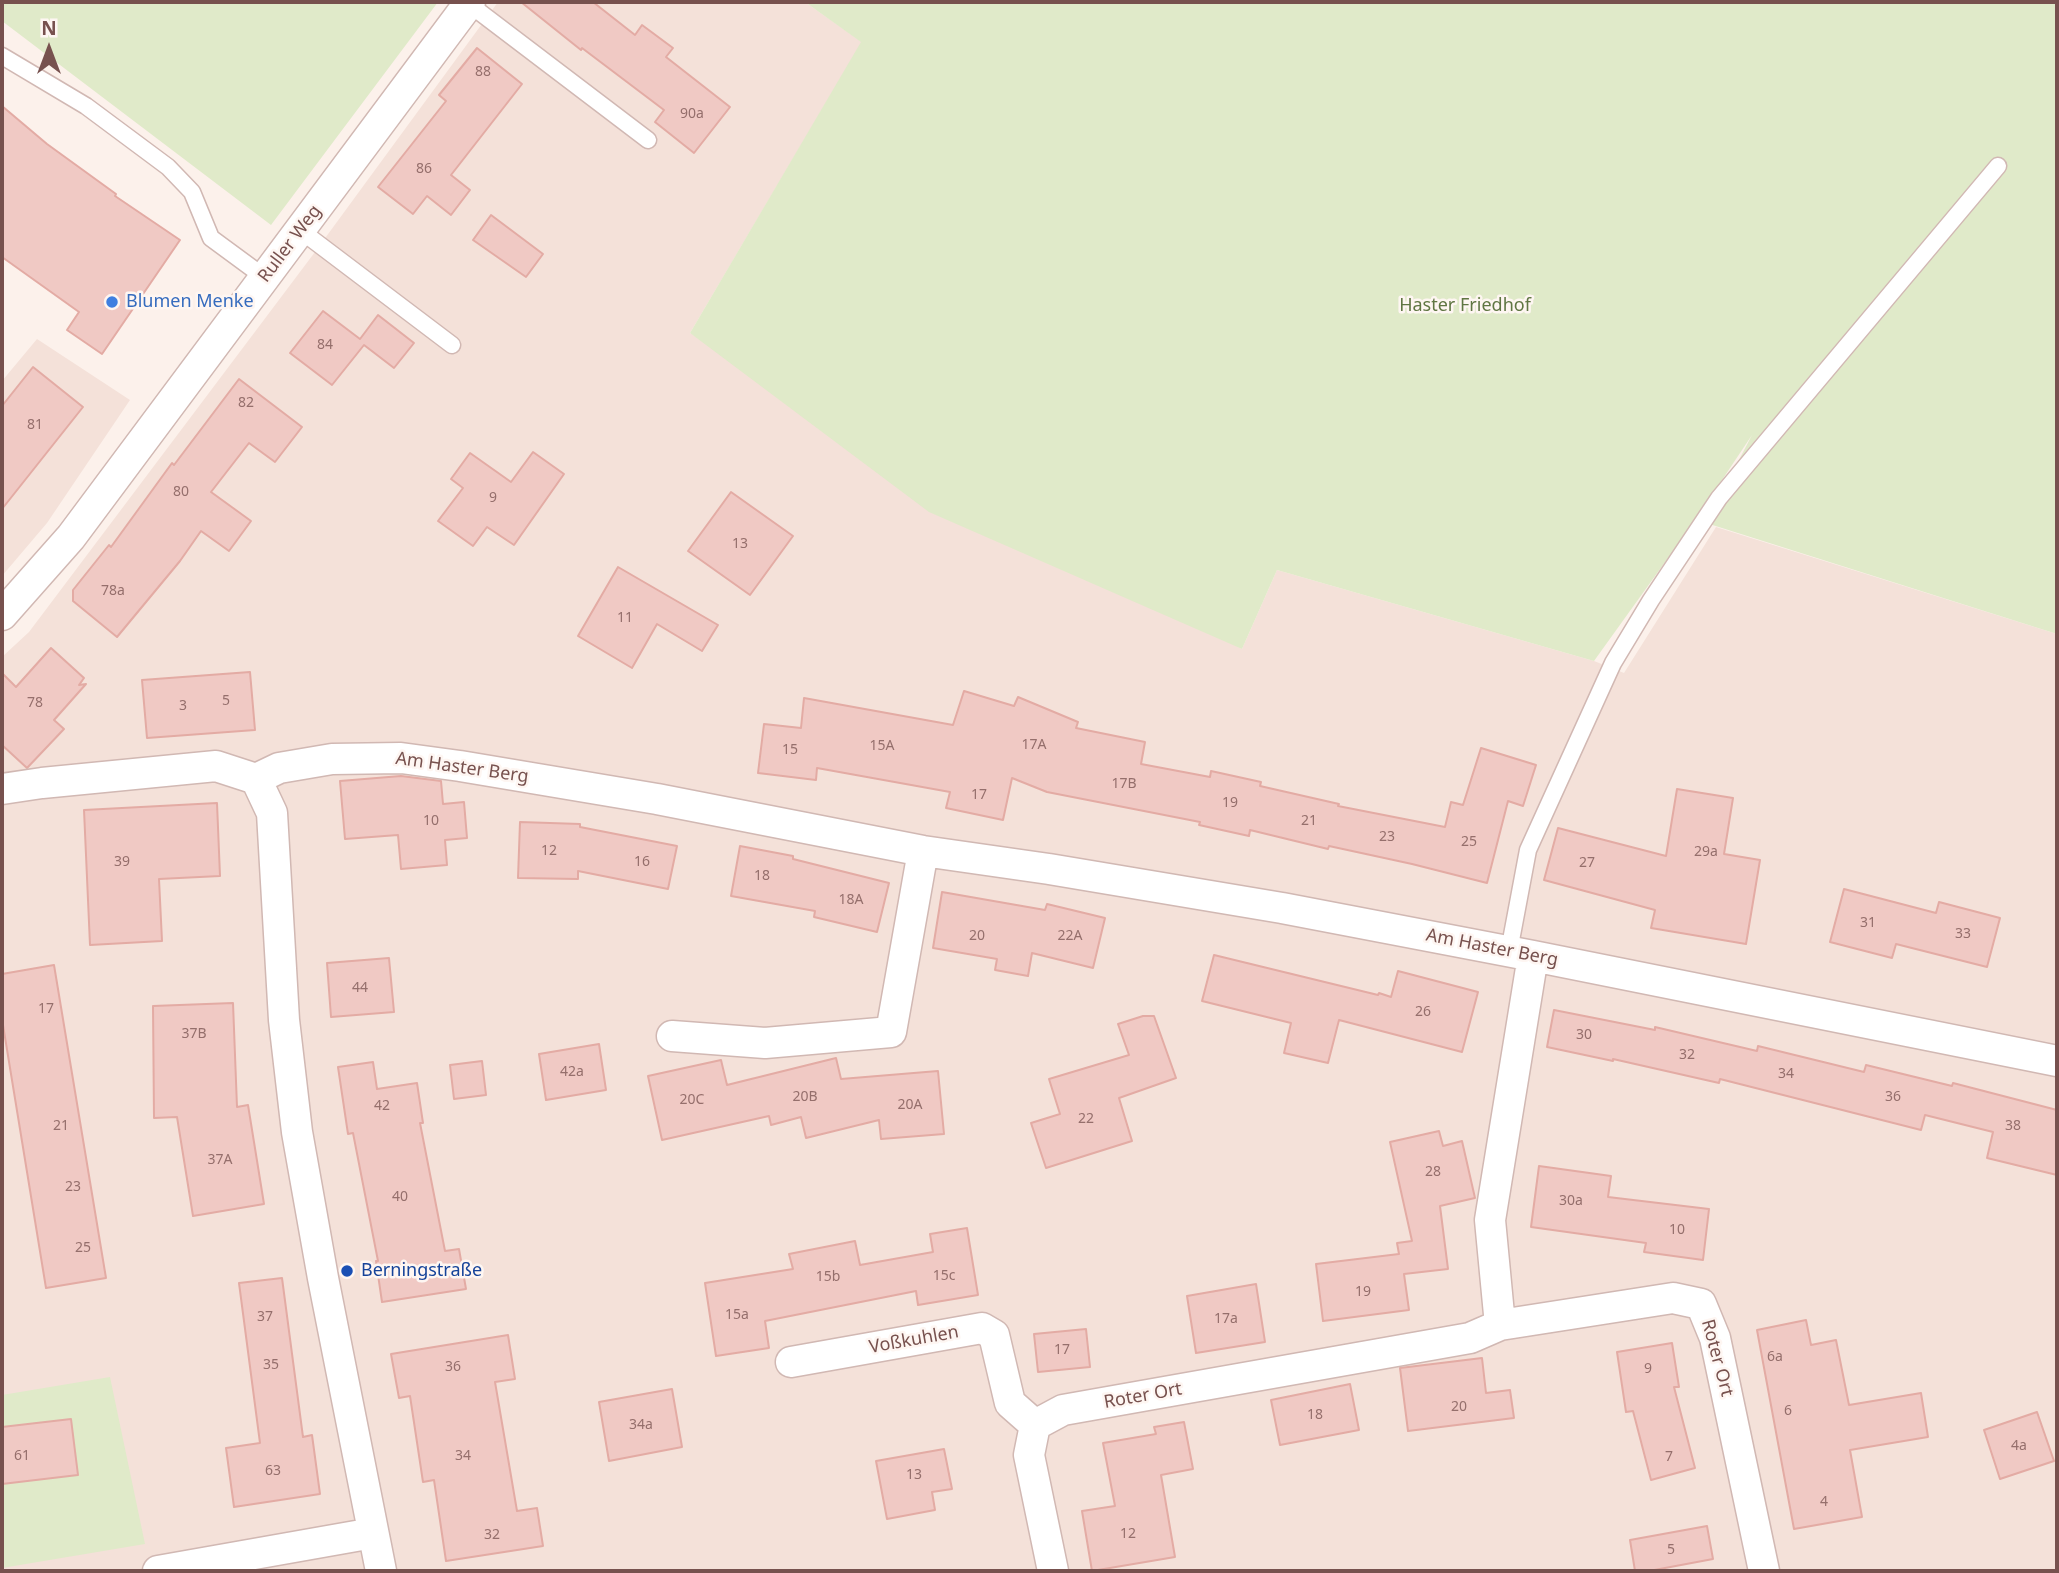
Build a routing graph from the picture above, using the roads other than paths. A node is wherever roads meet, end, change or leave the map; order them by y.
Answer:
1 (469, 3) edge
2 (2, 56) edge
3 (648, 140) dead end
4 (1998, 166) dead end
5 (300, 230) junction
6 (264, 277) junction
7 (452, 345) dead end
8 (2, 615) edge
9 (256, 779) junction
10 (2, 789) edge
11 (923, 851) junction
12 (1521, 954) junction
13 (671, 1036) dead end
14 (2057, 1062) edge
15 (1500, 1325) junction
16 (791, 1363) dead end
17 (1035, 1425) junction
18 (373, 1533) junction
19 (158, 1571) edge
20 (381, 1571) edge
21 (1053, 1571) edge
22 (1764, 1571) edge

1 - 3 lane
1 - 5 street, Ruller Weg
2 - 6 lane
4 - 12 lane
5 - 6 street, Ruller Weg
5 - 7 lane
6 - 8 street, Ruller Weg
9 - 10 street
9 - 11 street, Am Haster Berg
9 - 18 street
11 - 12 street, Am Haster Berg
11 - 13 street
12 - 14 street, Am Haster Berg
12 - 15 street
15 - 17 street, Roter Ort
15 - 22 street, Roter Ort
16 - 17 street, Voßkuhlen
17 - 21 street
18 - 19 street
18 - 20 street

